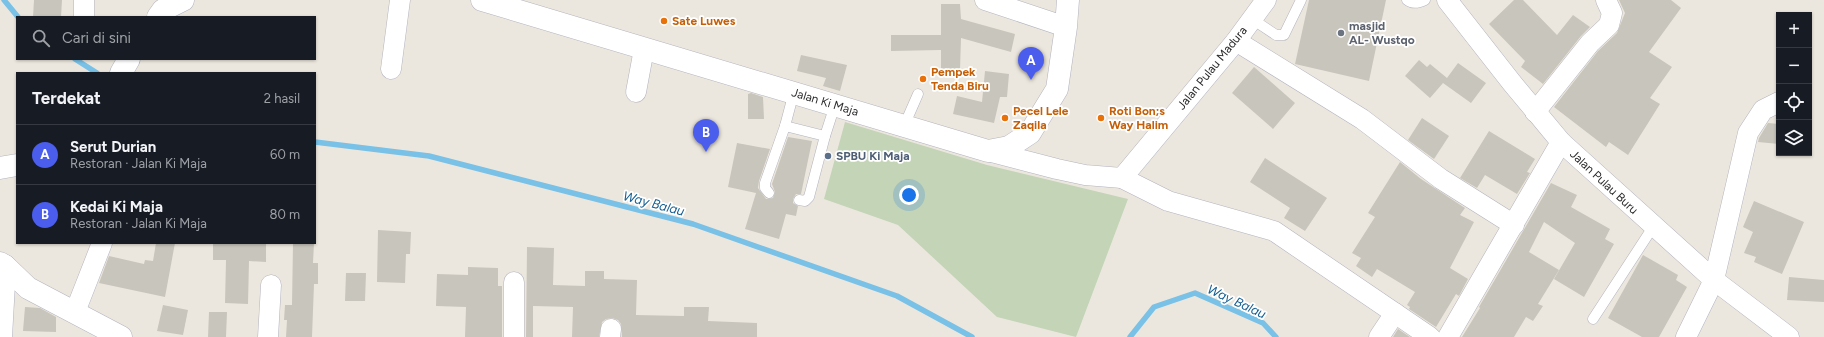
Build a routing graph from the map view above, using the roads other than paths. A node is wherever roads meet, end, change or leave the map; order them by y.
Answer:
1 (84, 0) edge
2 (183, 0) edge
3 (400, 0) edge
4 (482, 0) edge
5 (985, 0) edge
6 (1068, 0) edge
7 (1266, 0) edge
8 (1301, 0) edge
9 (1407, 0) edge
10 (1425, 0) edge
11 (1448, 0) edge
12 (1606, 0) edge
13 (504, 3) edge
14 (84, 16) edge
15 (159, 16) edge
16 (1252, 19) junction
17 (1066, 27) junction
18 (1236, 41) junction
19 (644, 49) junction
20 (128, 60) edge
21 (391, 69) dead end
22 (122, 72) edge
23 (636, 92) dead end
24 (794, 92) junction
25 (918, 94) dead end
26 (1776, 104) edge
27 (835, 105) junction
28 (1536, 112) junction
29 (785, 126) junction
30 (904, 126) junction
31 (824, 136) junction
32 (1561, 142) junction
33 (988, 151) junction
34 (16, 165) edge
35 (0, 168) edge
36 (1122, 178) junction
37 (769, 193) dead end
38 (799, 200) dead end
39 (1514, 225) junction
40 (1653, 227) junction
41 (102, 244) edge
42 (2, 273) edge
43 (1714, 280) junction
44 (514, 282) dead end
45 (271, 285) dead end
46 (75, 312) junction
47 (1395, 313) junction
48 (1593, 319) dead end
49 (2, 337) edge
50 (120, 337) edge
51 (268, 337) edge
52 (514, 337) edge
53 (1379, 337) edge
54 (1430, 337) edge
55 (1448, 337) edge
56 (1686, 337) edge
57 (1789, 337) edge

1 - 14 street
2 - 15 main road
3 - 21 street
4 - 13 main road, Jalan Ki Maja
5 - 17 street
6 - 17 main road, Jalan Ki Maja
7 - 16 street, Jalan Pulau Madura
8 - 16 lane
9 - 10 lane
11 - 28 street, Jalan Pulau Buru
12 - 28 street
13 - 19 main road, Jalan Ki Maja
16 - 18 street, Jalan Pulau Madura
17 - 33 main road, Jalan Ki Maja
18 - 36 street, Jalan Pulau Madura
18 - 39 street
19 - 23 street
19 - 24 main road, Jalan Ki Maja
20 - 22 main road
24 - 27 main road, Jalan Ki Maja
24 - 29 lane
25 - 30 lane
26 - 43 street
27 - 30 main road, Jalan Ki Maja
27 - 31 lane
28 - 32 street, Jalan Pulau Buru
29 - 31 lane
29 - 37 lane
30 - 33 main road, Jalan Ki Maja
31 - 38 lane
32 - 39 street
32 - 40 street, Jalan Pulau Buru
33 - 36 street
34 - 35 main road
36 - 47 street
39 - 55 street
40 - 43 street, Jalan Pulau Buru
40 - 48 lane
41 - 46 street
42 - 46 main road
42 - 49 main road
43 - 56 street
43 - 57 street, Jalan Pulau Buru
44 - 52 street
45 - 51 street
46 - 50 main road
47 - 53 street
47 - 54 street

